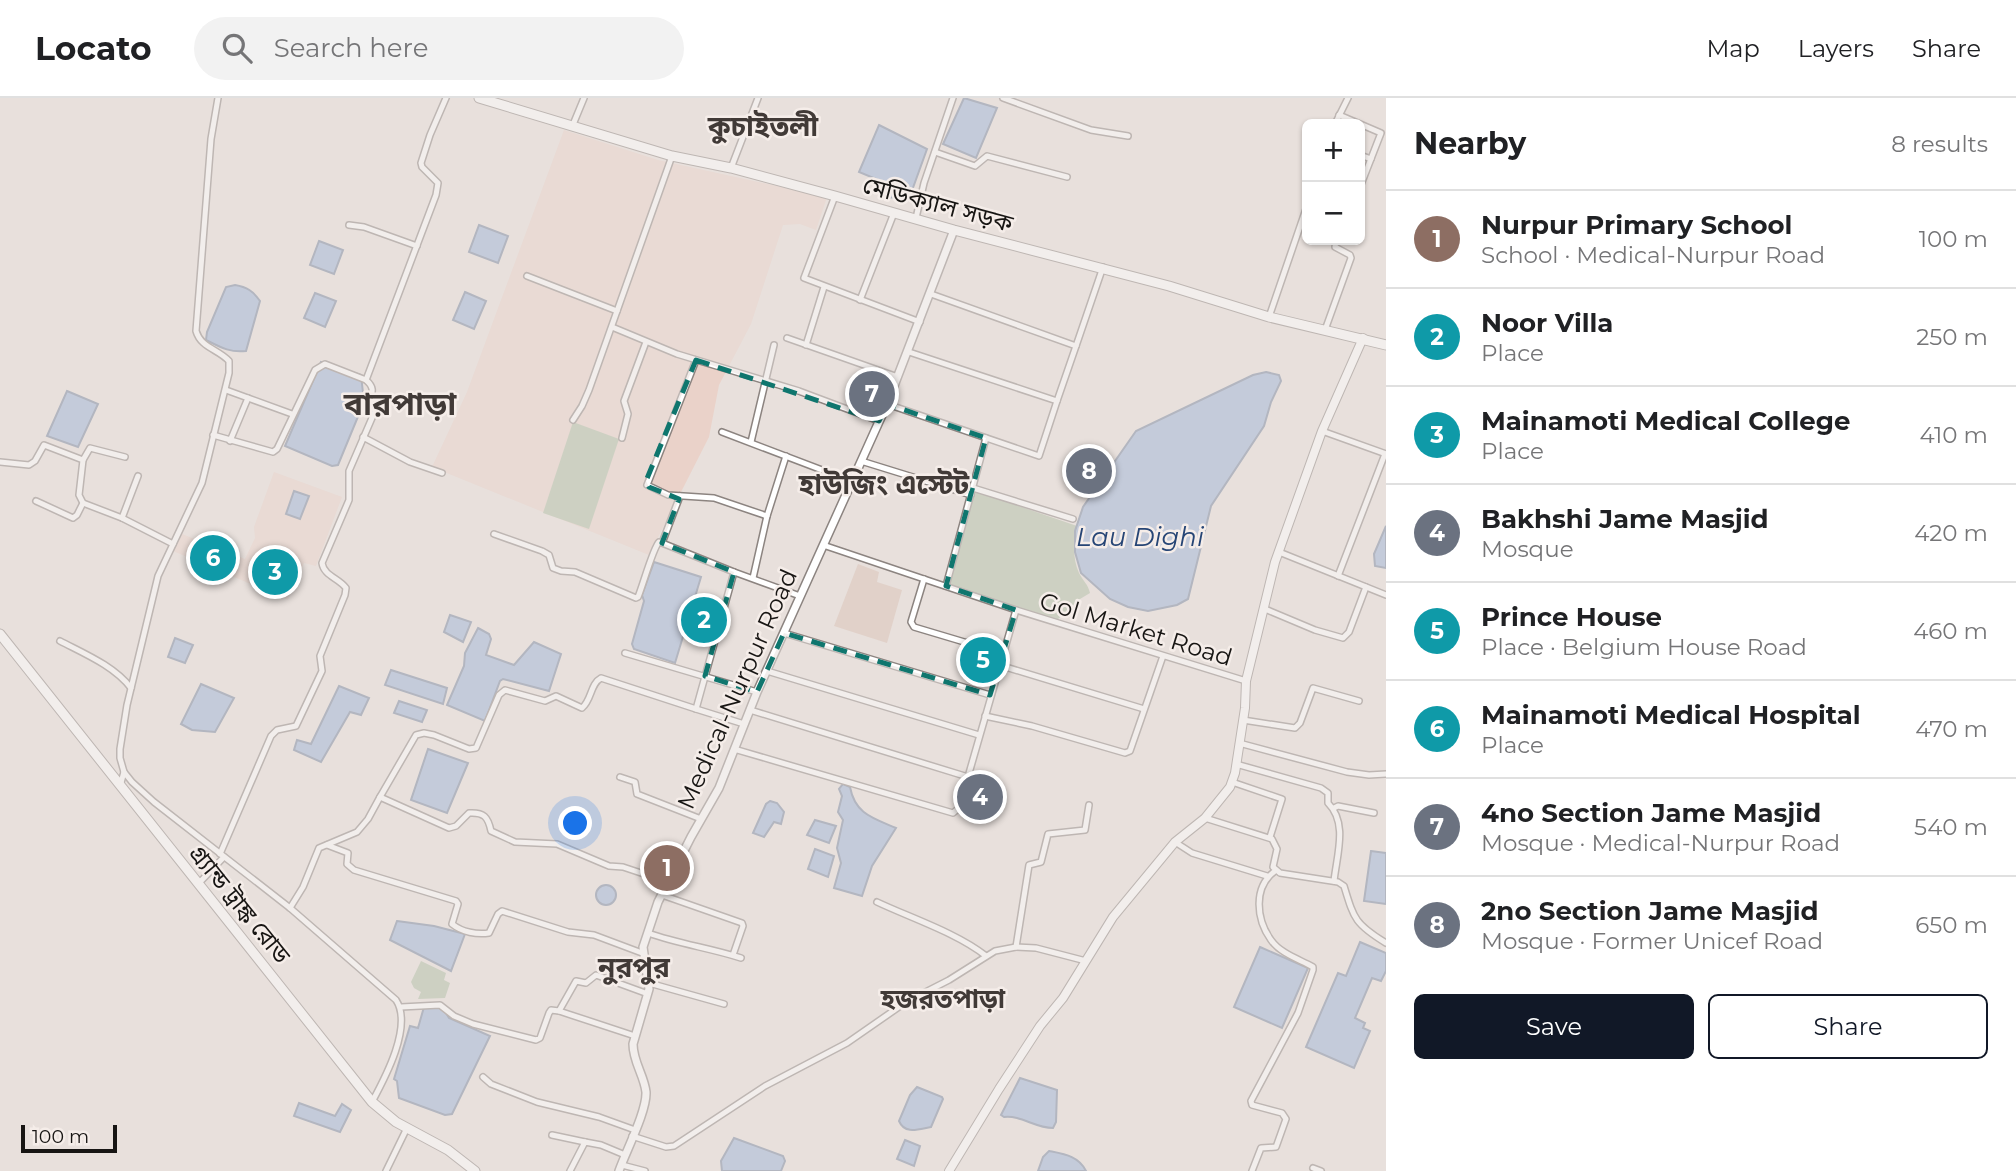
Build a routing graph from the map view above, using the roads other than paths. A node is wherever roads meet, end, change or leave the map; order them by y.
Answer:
1 (218, 98) edge
2 (446, 98) edge
3 (479, 98) edge
4 (584, 98) edge
5 (758, 98) edge
6 (953, 98) edge
7 (1003, 98) edge
8 (1348, 98) edge
9 (1339, 115) junction
10 (1337, 119) edge
11 (572, 127) junction
12 (1128, 136) dead end
13 (935, 152) junction
14 (672, 156) junction
15 (1365, 157) edge
16 (1371, 159) junction
17 (730, 168) junction
18 (1067, 177) dead end
19 (1362, 182) edge
20 (835, 196) junction
21 (894, 213) junction
22 (916, 218) junction
23 (1302, 220) edge
24 (349, 225) dead end
25 (954, 230) junction
26 (1335, 245) edge
27 (418, 246) junction
28 (1103, 267) junction
29 (527, 276) dead end
30 (824, 286) junction
31 (931, 294) junction
32 (860, 300) junction
33 (617, 311) junction
34 (1269, 317) junction
35 (920, 321) junction
36 (612, 327) junction
37 (1325, 330) junction
38 (787, 338) dead end
39 (1363, 338) junction
40 (646, 342) junction
41 (774, 345) dead end
42 (806, 345) junction
43 (1386, 345) edge
44 (1076, 346) junction
45 (909, 352) junction
46 (695, 360) junction
47 (898, 377) junction
48 (366, 380) junction
49 (765, 381) junction
50 (226, 390) junction
51 (248, 398) junction
52 (1057, 401) junction
53 (887, 404) junction
54 (292, 414) junction
55 (573, 420) dead end
56 (879, 421) junction
57 (1322, 431) junction
58 (722, 432) dead end
59 (213, 435) junction
60 (363, 437) junction
61 (622, 438) dead end
62 (986, 438) junction
63 (230, 441) junction
64 (751, 442) junction
65 (1386, 454) edge
66 (786, 456) junction
67 (125, 457) dead end
68 (83, 460) junction
69 (861, 461) junction
70 (0, 462) edge
71 (442, 473) dead end
72 (138, 476) dead end
73 (851, 481) junction
74 (972, 491) junction
75 (680, 496) junction
76 (36, 501) dead end
77 (83, 503) junction
78 (768, 516) junction
79 (122, 518) junction
80 (1073, 519) dead end
81 (494, 534) dead end
82 (662, 543) junction
83 (173, 544) junction
84 (822, 545) junction
85 (1279, 552) junction
86 (734, 572) junction
87 (1338, 576) junction
88 (753, 578) junction
89 (924, 579) junction
90 (946, 586) junction
91 (1366, 587) junction
92 (1386, 595) edge
93 (800, 596) junction
94 (1265, 609) junction
95 (1016, 610) junction
96 (783, 633) junction
97 (0, 634) edge
98 (60, 642) dead end
99 (971, 644) dead end
100 (625, 653) dead end
101 (1163, 656) junction
102 (999, 665) junction
103 (767, 671) junction
104 (705, 676) junction
105 (1246, 681) junction
106 (131, 688) junction
107 (757, 692) junction
108 (990, 695) junction
109 (1359, 701) dead end
110 (696, 709) junction
111 (1144, 709) junction
112 (750, 710) junction
113 (985, 716) junction
114 (1243, 720) junction
115 (744, 724) junction
116 (979, 735) junction
117 (1239, 743) junction
118 (734, 749) junction
119 (1236, 764) junction
120 (124, 772) junction
121 (1386, 774) edge
122 (620, 776) dead end
123 (968, 777) junction
124 (1232, 782) junction
125 (120, 786) junction
126 (380, 797) junction
127 (1089, 805) dead end
128 (1334, 808) junction
129 (1374, 813) dead end
130 (1205, 818) junction
131 (701, 819) junction
132 (1270, 837) junction
133 (1175, 842) junction
134 (325, 845) junction
135 (222, 856) junction
136 (1275, 870) junction
137 (1267, 876) junction
138 (1334, 881) junction
139 (668, 882) junction
140 (199, 884) junction
141 (662, 895) junction
142 (877, 902) dead end
143 (290, 908) junction
144 (648, 933) junction
145 (1386, 943) edge
146 (1016, 947) junction
147 (642, 953) junction
148 (733, 956) junction
149 (986, 956) junction
150 (741, 958) dead end
151 (1086, 961) junction
152 (649, 983) junction
153 (648, 994) junction
154 (724, 1004) dead end
155 (401, 1007) junction
156 (559, 1011) junction
157 (635, 1036) junction
158 (483, 1077) dead end
159 (372, 1102) junction
160 (407, 1128) junction
161 (634, 1133) junction
162 (552, 1135) dead end
163 (585, 1142) junction
164 (625, 1155) junction
165 (620, 1168) edge
166 (1313, 1168) dead end
167 (386, 1171) edge
168 (475, 1171) edge
169 (570, 1171) edge
170 (646, 1171) edge
171 (949, 1171) edge
172 (1252, 1171) edge
173 (1321, 1171) edge

1 - 50 street
2 - 27 street
3 - 11 main road, মেডিক্যাল সড়ক
4 - 11 street
5 - 17 street
6 - 13 street
7 - 12 street
8 - 9 street
9 - 10 street
9 - 16 street
11 - 14 main road, মেডিক্যাল সড়ক
13 - 18 street
13 - 22 street
14 - 17 main road, মেডিক্যাল সড়ক
14 - 33 street
15 - 16 street
16 - 19 street
17 - 20 main road, মেডিক্যাল সড়ক
20 - 21 main road, মেডিক্যাল সড়ক
20 - 30 street
21 - 22 main road, মেডিক্যাল সড়ক
21 - 32 street
22 - 25 main road, মেডিক্যাল সড়ক
23 - 34 street
24 - 27 street
25 - 28 main road, মেডিক্যাল সড়ক
25 - 31 street, Medical-Nurpur Road
26 - 37 street
27 - 48 street
28 - 34 main road, মেডিক্যাল সড়ক
28 - 44 street
29 - 33 street
30 - 32 street
30 - 42 street
31 - 35 street, Medical-Nurpur Road
31 - 44 street
32 - 35 street
33 - 36 street
34 - 37 main road, মেডিক্যাল সড়ক
35 - 45 street, Medical-Nurpur Road
36 - 40 street
36 - 55 street
37 - 39 main road, মেডিক্যাল সড়ক
38 - 42 street
39 - 43 main road, মেডিক্যাল সড়ক
39 - 57 main road
40 - 46 street
40 - 61 street
41 - 49 street
42 - 47 street
44 - 52 street
45 - 47 street, Medical-Nurpur Road
45 - 52 street
46 - 49 street
46 - 75 street
47 - 53 street, Medical-Nurpur Road
48 - 54 street
48 - 60 street
49 - 56 street
49 - 64 street
50 - 51 street
50 - 59 street
51 - 54 street
51 - 63 street
52 - 62 street
53 - 56 street, Medical-Nurpur Road
53 - 62 street
54 - 63 street
56 - 69 street, Medical-Nurpur Road
57 - 65 street
57 - 85 main road
58 - 64 street
59 - 63 street
59 - 83 street
60 - 71 street
60 - 135 street
62 - 74 street
64 - 66 street
65 - 87 street
66 - 73 street
66 - 78 street
67 - 68 street
68 - 70 street
68 - 77 street
69 - 73 street, Medical-Nurpur Road
69 - 74 street
72 - 79 street
73 - 84 street, Medical-Nurpur Road
74 - 80 street
74 - 90 street
75 - 78 street
75 - 82 street
76 - 77 street
77 - 79 street
78 - 88 street
79 - 83 street
81 - 82 street
82 - 86 street
83 - 106 street
84 - 89 street, Gol Market Road
84 - 93 street, Medical-Nurpur Road
85 - 87 street
85 - 94 main road
86 - 88 street
86 - 104 street
87 - 91 street
88 - 93 street
89 - 90 street, Gol Market Road
89 - 99 street
90 - 95 street, Gol Market Road
91 - 92 street
91 - 94 street
93 - 96 street, Medical-Nurpur Road
94 - 105 main road
95 - 101 street, Gol Market Road
95 - 102 street
96 - 103 street, Medical-Nurpur Road
96 - 108 street
97 - 125 main road, গ্র্যান্ড ট্রাঙ্ক রোড
98 - 106 street
100 - 104 street
101 - 105 street, Gol Market Road
101 - 111 street
102 - 108 street
102 - 111 street
103 - 107 street, Medical-Nurpur Road
103 - 116 street
104 - 107 street
104 - 110 street
105 - 114 main road
106 - 120 street
107 - 112 street, Medical-Nurpur Road
108 - 113 street
109 - 114 street
110 - 115 street
110 - 126 street
111 - 113 street
112 - 115 street, Medical-Nurpur Road
112 - 123 street
113 - 116 street
114 - 117 main road
115 - 118 street, Medical-Nurpur Road
116 - 123 street
117 - 119 main road
117 - 121 street
118 - 123 street
118 - 131 street, Medical-Nurpur Road
119 - 124 main road
119 - 128 street
120 - 125 street
120 - 135 street
122 - 131 street
124 - 130 main road
124 - 132 street
125 - 140 main road, গ্র্যান্ড ট্রাঙ্ক রোড
126 - 134 street
126 - 139 street
127 - 146 street
128 - 129 street
128 - 138 street
130 - 132 street
130 - 133 main road
131 - 139 street, Medical-Nurpur Road
132 - 136 street
133 - 137 street
133 - 151 main road
134 - 143 street
134 - 147 street
135 - 140 street
135 - 143 street
136 - 137 street
136 - 138 street
137 - 172 street
138 - 145 street
139 - 141 street, Medical-Nurpur Road
140 - 159 main road, গ্র্যান্ড ট্রাঙ্ক রোড
141 - 144 street, Medical-Nurpur Road
141 - 148 street
142 - 149 street
143 - 155 street
144 - 147 street, Medical-Nurpur Road
144 - 148 street
146 - 149 street
146 - 151 street
147 - 152 street, Medical-Nurpur Road
148 - 150 street
149 - 161 street
151 - 171 main road
152 - 153 street, Medical-Nurpur Road
152 - 154 street
153 - 156 street
153 - 157 street, Medical-Nurpur Road
155 - 156 street
155 - 159 street
156 - 157 street
157 - 161 street, Medical-Nurpur Road
158 - 161 street
159 - 160 main road, গ্র্যান্ড ট্রাঙ্ক রোড
160 - 167 street
160 - 168 main road, গ্র্যান্ড ট্রাঙ্ক রোড
161 - 164 street, Medical-Nurpur Road
162 - 163 street
163 - 164 street
163 - 169 street
164 - 165 street, Medical-Nurpur Road
165 - 170 street
166 - 173 street

